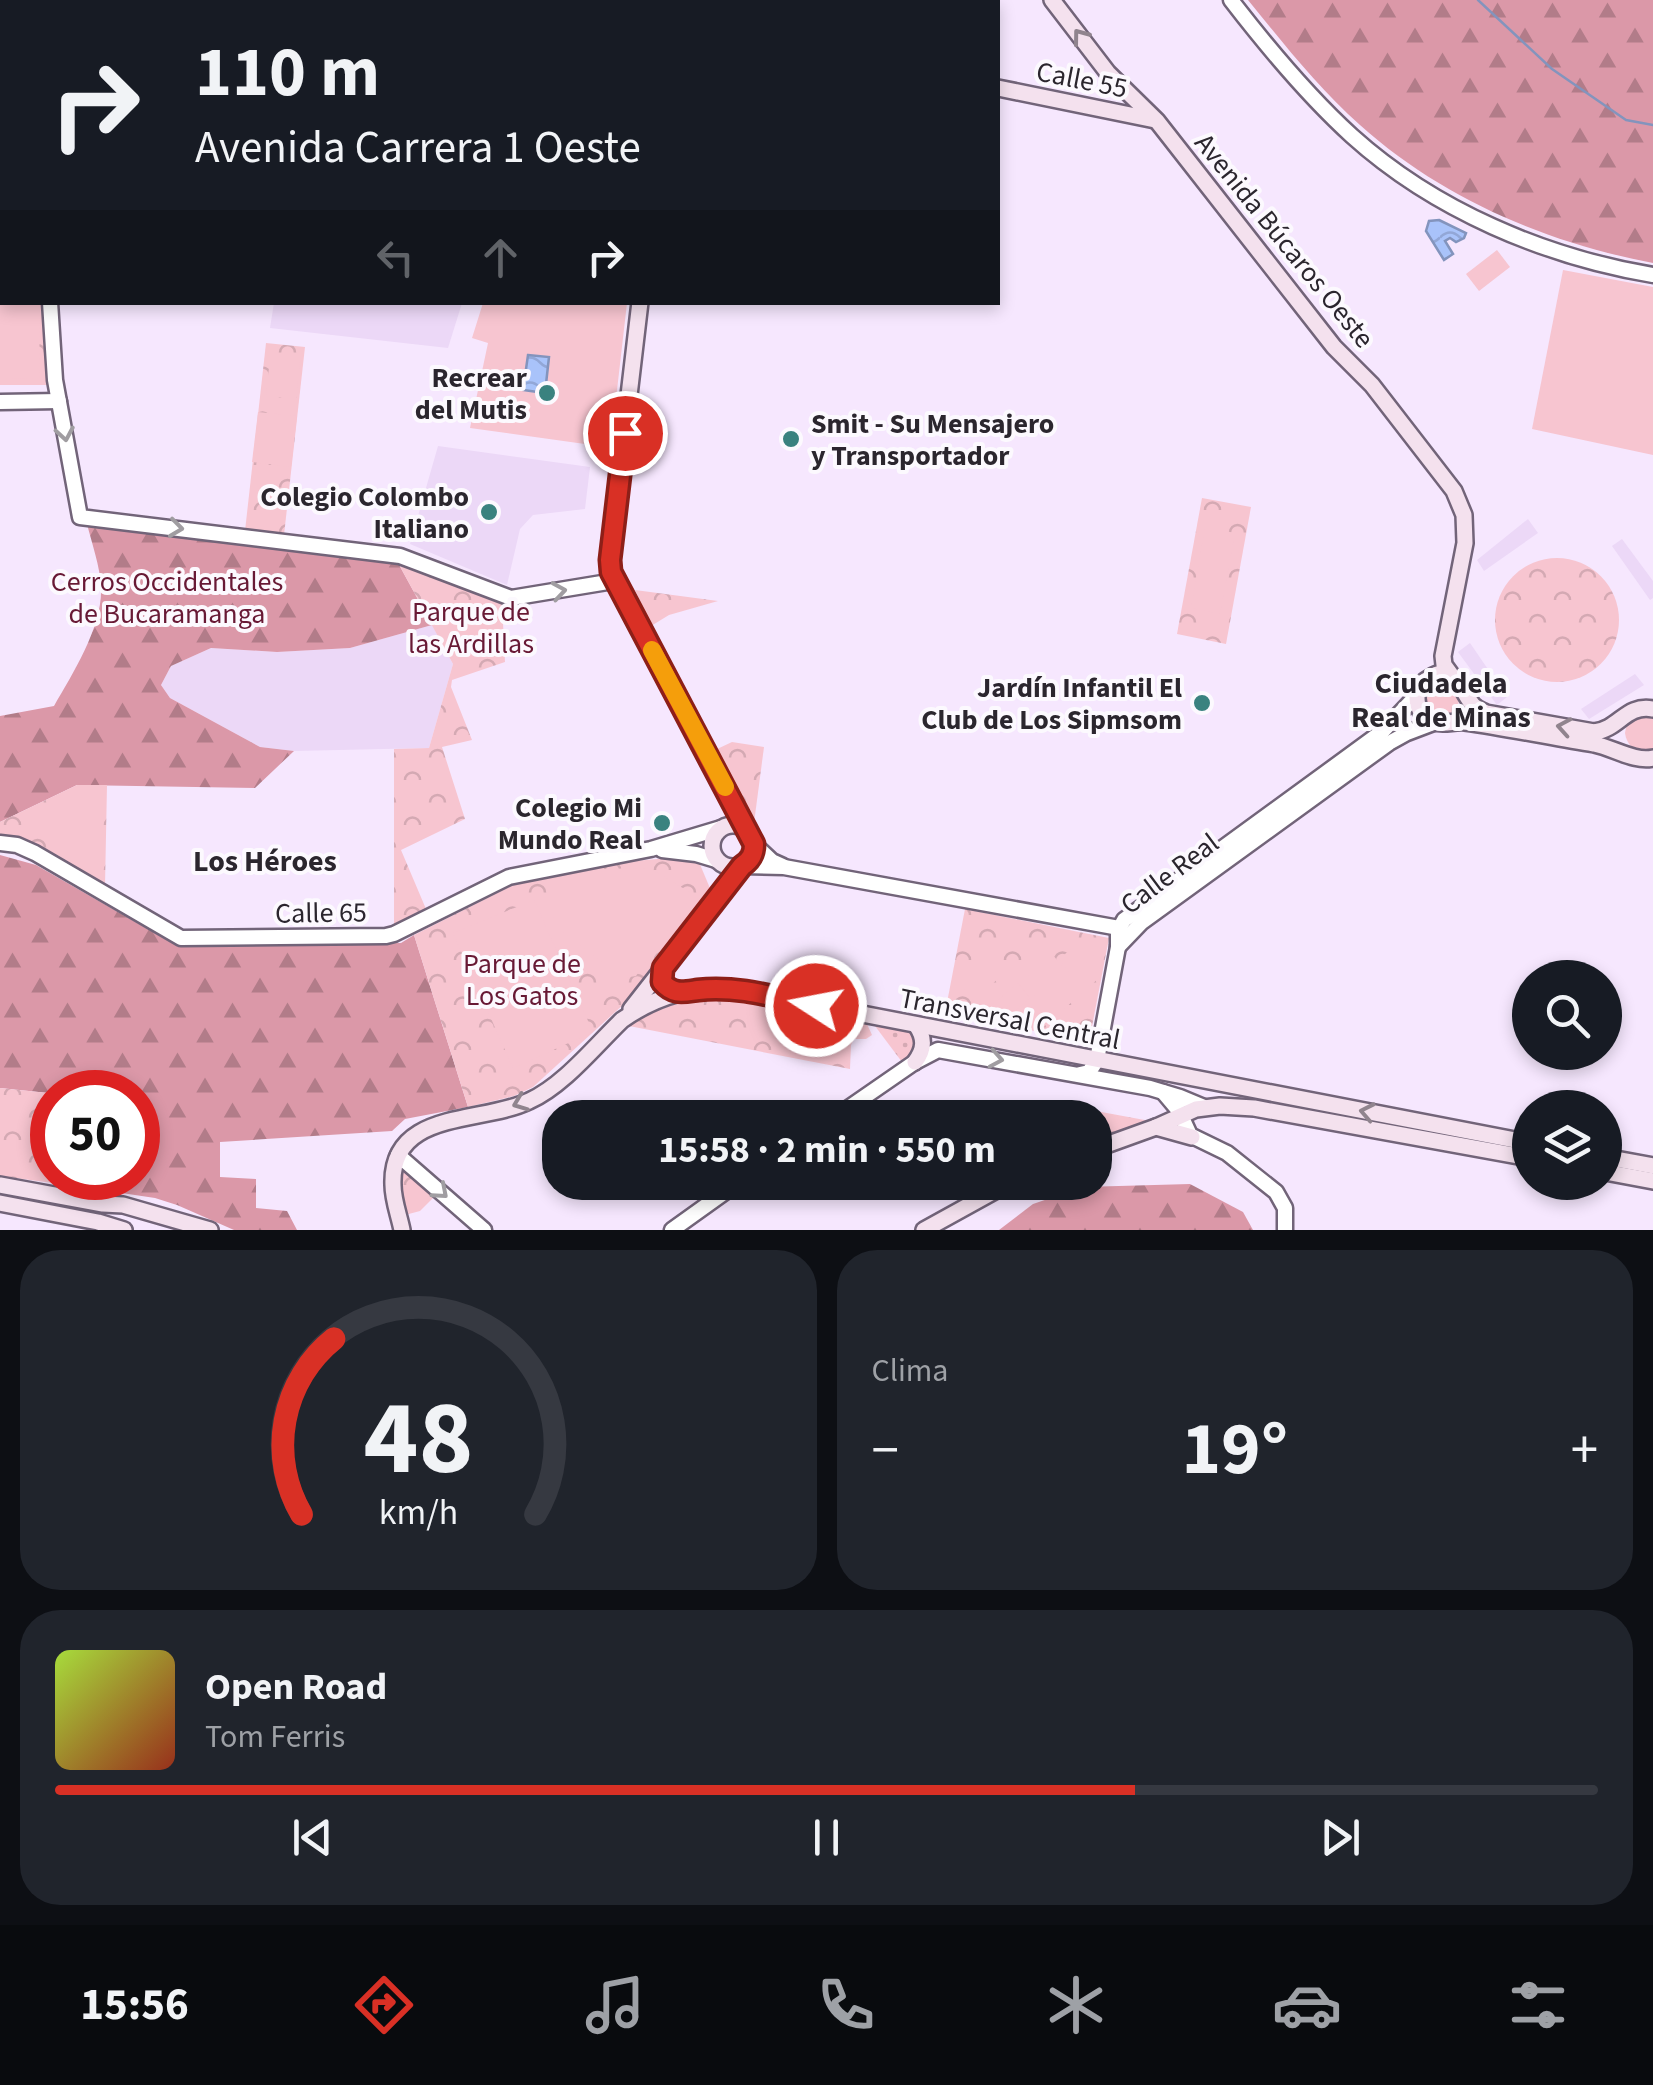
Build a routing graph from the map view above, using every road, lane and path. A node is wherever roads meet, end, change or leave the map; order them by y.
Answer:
1 (1052, 0) edge
2 (1231, 0) edge
3 (1000, 88) edge
4 (1158, 121) junction
5 (1653, 275) edge
6 (50, 305) edge
7 (640, 305) edge
8 (0, 392) edge
9 (58, 396) junction
10 (0, 402) edge
11 (1465, 522) junction
12 (614, 581) junction
13 (1452, 676) junction
14 (1421, 688) junction
15 (1653, 697) edge
16 (1653, 709) edge
17 (1632, 710) junction
18 (1436, 722) junction
19 (1649, 761) edge
20 (736, 807) junction
21 (724, 826) junction
22 (753, 840) junction
23 (0, 843) edge
24 (652, 850) junction
25 (719, 862) junction
26 (742, 866) junction
27 (784, 867) junction
28 (719, 896) junction
29 (1119, 928) junction
30 (1118, 947) junction
31 (663, 968) junction
32 (678, 993) junction
33 (622, 1020) junction
34 (916, 1025) junction
35 (1097, 1060) junction
36 (915, 1062) junction
37 (1080, 1074) junction
38 (1204, 1081) junction
39 (1162, 1092) junction
40 (860, 1100) edge
41 (1190, 1120) junction
42 (1156, 1127) junction
43 (1512, 1140) edge
44 (1112, 1144) edge
45 (398, 1154) junction
46 (1512, 1155) edge
47 (1622, 1160) edge
48 (1653, 1166) edge
49 (1622, 1175) edge
50 (1653, 1181) edge
51 (0, 1185) edge
52 (714, 1200) edge
53 (978, 1200) edge
54 (0, 1203) edge
55 (124, 1230) edge
56 (210, 1230) edge
57 (402, 1230) edge
58 (484, 1230) edge
59 (672, 1230) edge
60 (924, 1230) edge
61 (1285, 1230) edge

4 -> 1 main road, Avenida Búcaros Oeste
2 - 5 street
3 - 4 main road, Calle 55
4 - 11 main road, Avenida Búcaros Oeste
6 - 9 street
7 - 12 main road
8 - 9 street
9 - 10 street
9 -> 12 street
11 - 13 main road
11 - 14 main road
12 - 20 main road
13 - 14 main road
17 -> 13 main road
14 - 18 main road
14 - 29 street, Calle Real
15 - 17 main road
16 - 17 main road
18 - 19 main road
18 - 30 street, Calle Real
20 - 21 main road
20 - 22 main road
21 - 22 main road
21 - 24 street, Calle 65
21 - 25 main road
22 - 26 main road
22 - 27 street
23 - 24 street, Calle 65
24 - 25 street, Calle 65
25 - 26 main road
25 - 28 main road
26 - 27 street
26 - 28 main road
27 - 29 street
28 - 31 main road
29 - 30 street, Calle Real
30 - 35 street
31 - 32 main road
31 - 33 main road
32 - 33 main road, Transversal Central
32 - 34 main road, Transversal Central
33 -> 45 main road, Transversal Central
34 - 35 main road, Transversal Central
34 - 36 main road
35 - 37 street
35 - 38 main road, Transversal Central
36 -> 37 street
36 - 40 street
37 - 39 street
38 - 41 main road
43 -> 38 main road, Transversal Central
39 - 41 street
39 - 41 street
41 - 42 main road
41 - 42 main road
41 - 46 main road
41 - 61 street
42 - 44 main road
45 - 57 main road
45 -> 58 street
47 - 48 main road
49 - 50 main road
51 - 56 main road
52 - 59 street
53 - 60 main road
54 - 55 main road

